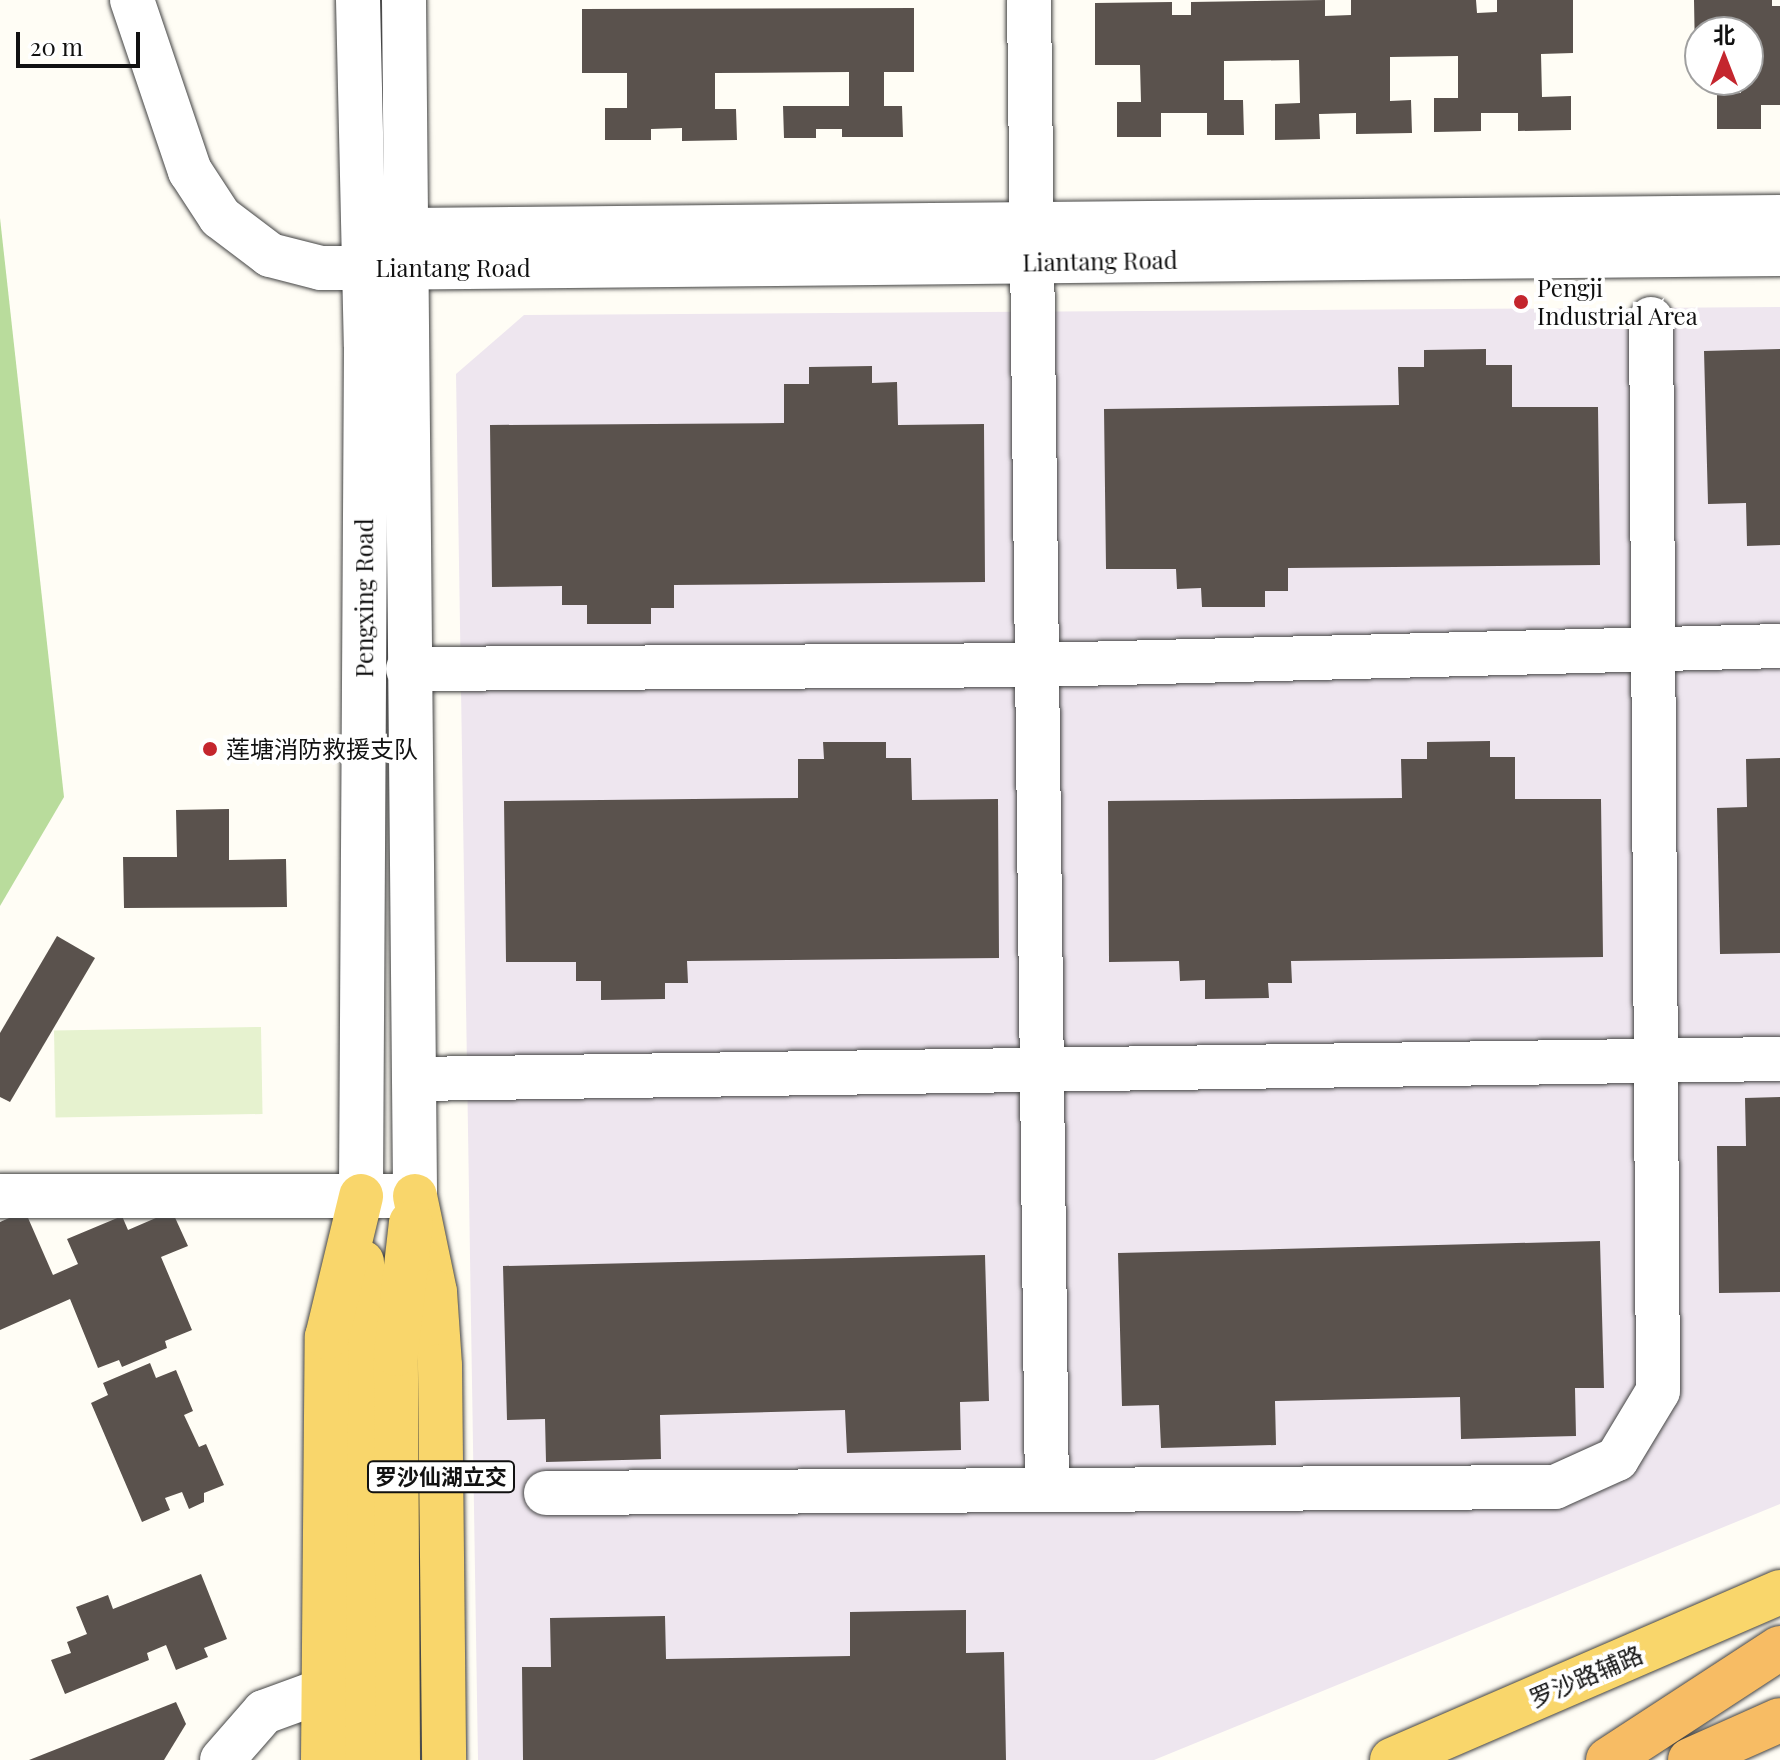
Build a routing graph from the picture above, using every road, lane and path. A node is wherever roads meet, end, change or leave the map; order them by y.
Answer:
1 (132, 0) edge
2 (358, 0) edge
3 (404, 0) edge
4 (1029, 0) edge
5 (1780, 217) edge
6 (1033, 243) junction
7 (407, 249) junction
8 (1780, 254) edge
9 (364, 268) junction
10 (1651, 319) dead end
11 (1780, 646) edge
12 (1653, 649) junction
13 (1040, 665) junction
14 (408, 669) junction
15 (1780, 1059) edge
16 (1656, 1060) junction
17 (1040, 1069) junction
18 (414, 1079) junction
19 (0, 1196) edge
20 (361, 1196) junction
21 (415, 1196) junction
22 (379, 1353) junction
23 (1047, 1490) junction
24 (546, 1493) dead end
25 (1780, 1592) edge
26 (1780, 1648) edge
27 (324, 1690) junction
28 (1780, 1720) edge
29 (222, 1760) edge
30 (323, 1760) edge
31 (365, 1760) edge
32 (398, 1760) edge
33 (444, 1760) edge
34 (1392, 1760) edge
35 (1608, 1760) edge
36 (1690, 1760) edge

1 - 9 street, Liantang Road
2 - 9 street, Pengxing Road
3 - 7 street, Pengxing Road
4 - 6 street
5 - 6 street, Liantang Road
6 - 7 street, Liantang Road
6 - 8 street, Liantang Road
6 - 13 street
7 - 9 street, Liantang Road
7 - 14 street, Pengxing Road
9 - 20 street, Pengxing Road
10 - 12 street
11 - 12 street
12 - 13 street
12 - 16 street
13 - 14 street
13 - 17 street
14 - 18 street, Pengxing Road
15 - 16 street
16 - 17 street
16 - 23 street
17 - 18 street
17 - 23 street
18 - 21 street, Pengxing Road
19 - 20 street
20 - 21 street
20 - 22 main road
20 - 27 main road
21 - 22 main road
21 - 33 main road, 罗沙仙湖立交
22 - 31 main road
22 - 32 main road
23 - 24 street
25 - 34 main road, 罗沙路辅路
26 - 35 highway
27 - 29 street
27 - 30 main road
28 - 36 highway

